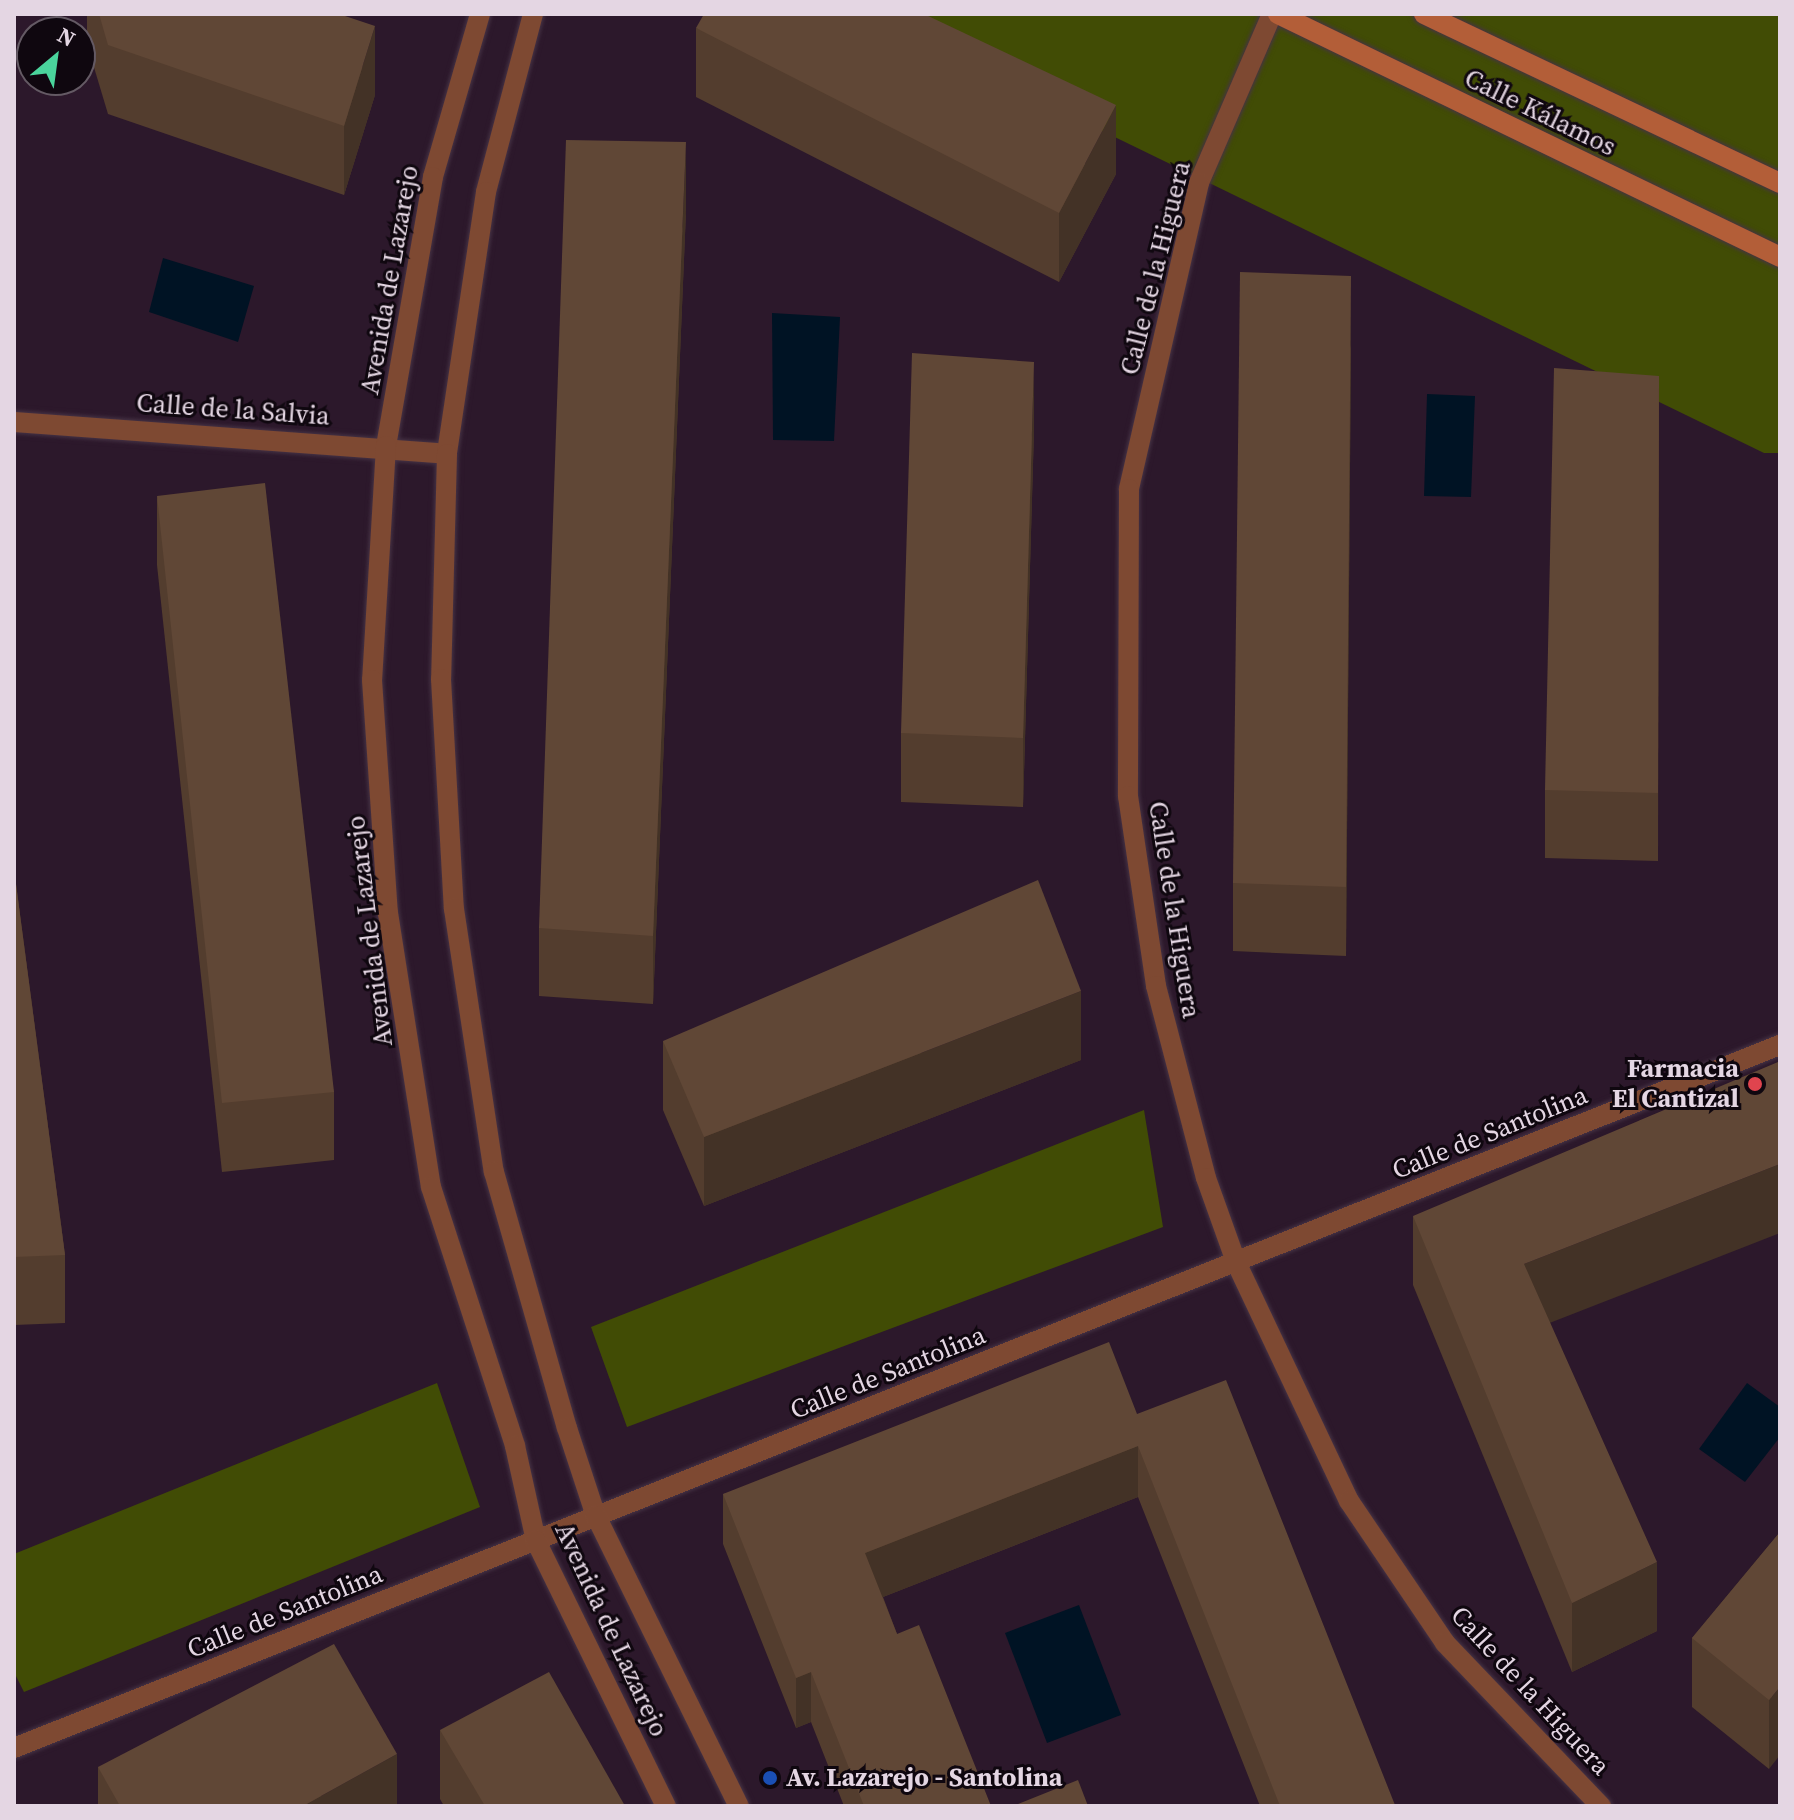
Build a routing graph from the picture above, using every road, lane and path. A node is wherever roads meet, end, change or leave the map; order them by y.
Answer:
1 (480, 14) edge
2 (533, 14) edge
3 (1272, 14) edge
4 (1278, 14) edge
5 (1424, 14) edge
6 (1780, 183) edge
7 (1780, 257) edge
8 (14, 422) edge
9 (386, 446) junction
10 (447, 454) junction
11 (1780, 1045) edge
12 (1236, 1262) junction
13 (596, 1516) junction
14 (536, 1541) junction
15 (14, 1748) edge
16 (666, 1806) edge
17 (739, 1806) edge
18 (1601, 1806) edge

1 - 9 street, Avenida de Lazarejo
2 - 10 street, Avenida de Lazarejo
3 - 12 street, Calle de la Higuera
4 - 7 main road, Calle Kálamos
5 - 6 main road, Calle Kálamos
8 - 9 street, Calle de la Salvia
9 - 10 street, Calle de la Salvia
9 - 14 street, Avenida de Lazarejo
10 - 13 street, Avenida de Lazarejo
11 - 12 street, Calle de Santolina
12 - 13 street, Calle de Santolina
12 - 18 street, Calle de la Higuera
13 - 14 street, Calle de Santolina
13 - 17 street, Avenida de Lazarejo
14 - 15 street, Calle de Santolina
14 - 16 street, Avenida de Lazarejo

